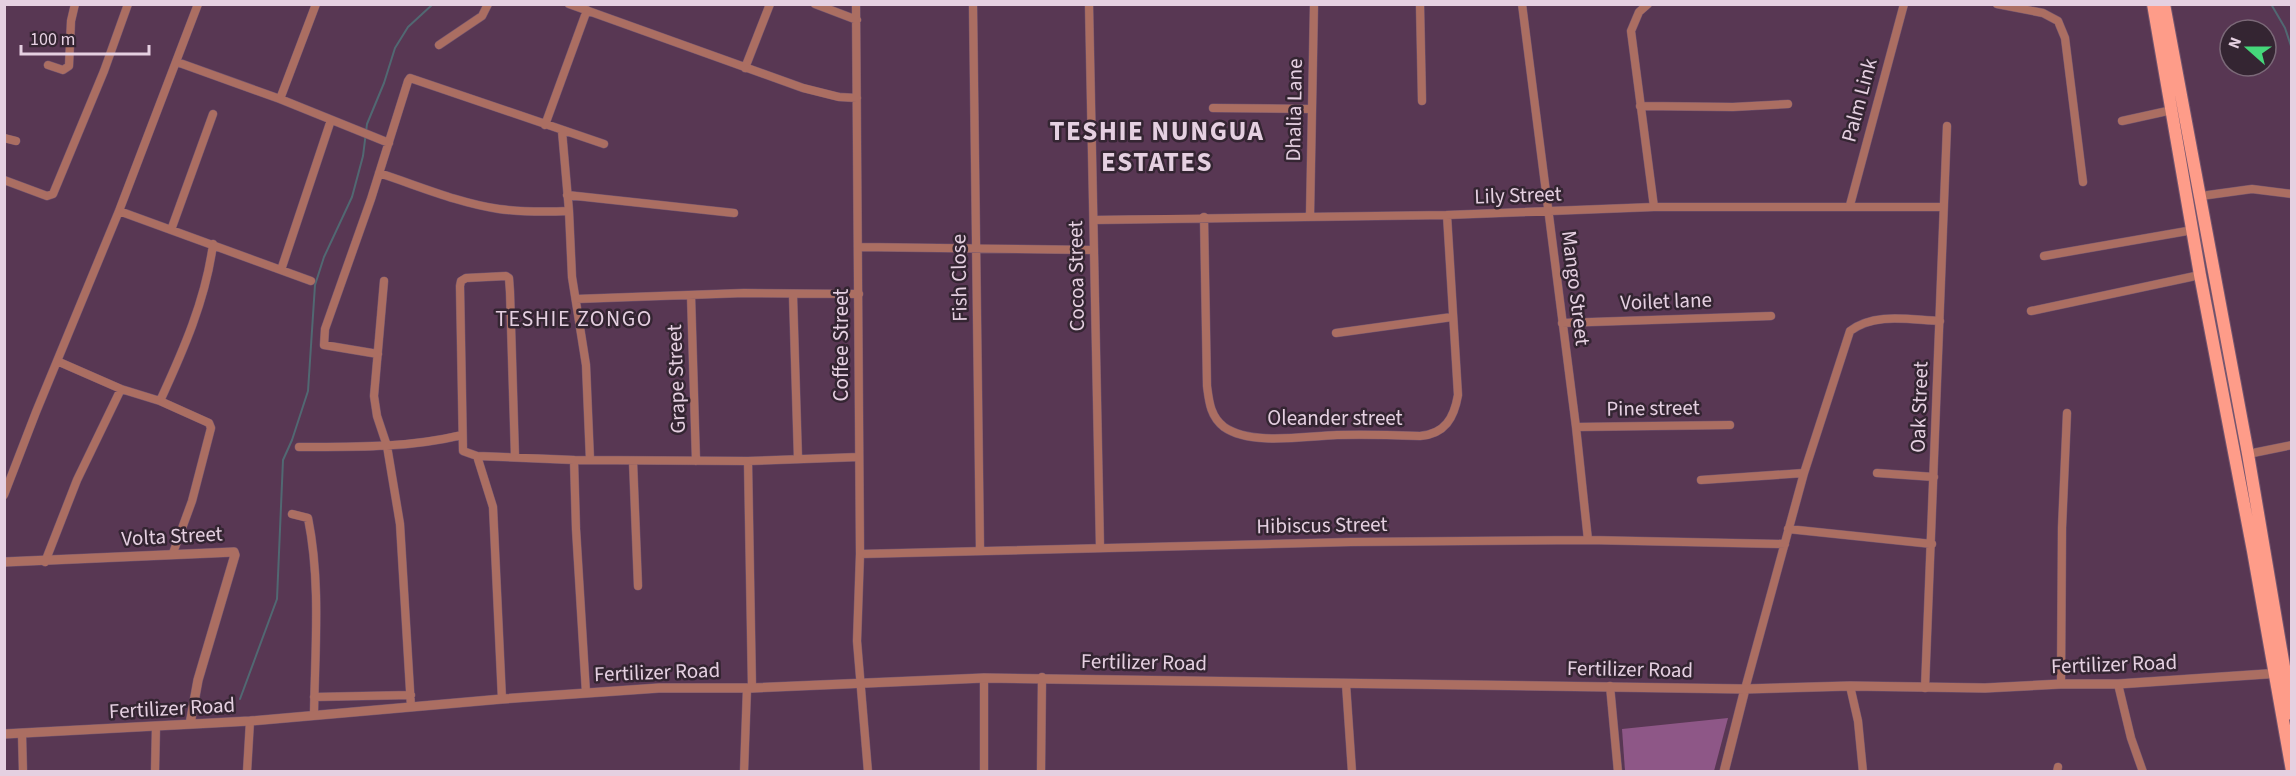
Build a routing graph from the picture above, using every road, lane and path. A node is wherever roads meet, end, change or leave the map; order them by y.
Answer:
1 (75, 4) edge
2 (128, 4) edge
3 (198, 4) edge
4 (316, 4) edge
5 (488, 4) edge
6 (569, 4) edge
7 (770, 4) edge
8 (816, 4) edge
9 (856, 4) edge
10 (973, 4) edge
11 (1089, 4) edge
12 (1314, 4) edge
13 (1420, 4) edge
14 (1522, 4) edge
15 (1648, 4) edge
16 (1904, 4) edge
17 (1997, 4) edge
18 (2153, 4) edge
19 (2164, 4) edge
20 (586, 10) junction
21 (856, 21) junction
22 (439, 45) dead end
23 (177, 62) junction
24 (48, 65) dead end
25 (745, 68) junction
26 (857, 98) junction
27 (280, 99) junction
28 (1422, 101) dead end
29 (1788, 104) dead end
30 (1640, 106) junction
31 (1213, 108) dead end
32 (1311, 109) junction
33 (2172, 110) junction
34 (213, 114) dead end
35 (331, 120) junction
36 (2122, 121) dead end
37 (545, 124) junction
38 (1947, 126) dead end
39 (562, 131) junction
40 (4, 138) edge
41 (16, 141) dead end
42 (388, 143) junction
43 (604, 144) dead end
44 (379, 173) junction
45 (4, 180) edge
46 (2084, 182) dead end
47 (2292, 194) edge
48 (567, 195) junction
49 (2201, 196) junction
50 (1850, 206) junction
51 (1654, 207) junction
52 (1943, 207) junction
53 (119, 211) junction
54 (569, 211) junction
55 (734, 213) dead end
56 (1548, 213) junction
57 (1447, 215) junction
58 (1310, 216) junction
59 (1204, 217) junction
60 (1094, 220) junction
61 (171, 230) junction
62 (2193, 230) junction
63 (213, 244) junction
64 (977, 247) junction
65 (859, 248) junction
66 (1094, 250) junction
67 (2044, 256) dead end
68 (281, 270) junction
69 (2200, 275) junction
70 (311, 280) dead end
71 (384, 281) dead end
72 (859, 294) junction
73 (793, 295) junction
74 (691, 296) junction
75 (576, 299) junction
76 (2031, 311) dead end
77 (1771, 316) dead end
78 (1452, 317) junction
79 (1940, 321) junction
80 (1562, 323) junction
81 (1336, 333) dead end
82 (378, 354) junction
83 (57, 361) junction
84 (121, 389) junction
85 (160, 401) junction
86 (2067, 413) dead end
87 (1730, 425) dead end
88 (1576, 427) junction
89 (462, 435) junction
90 (2292, 445) edge
91 (387, 446) junction
92 (299, 447) dead end
93 (2248, 454) junction
94 (477, 456) junction
95 (515, 457) junction
96 (859, 457) junction
97 (798, 459) junction
98 (574, 460) junction
99 (590, 460) junction
100 (633, 461) junction
101 (696, 461) junction
102 (748, 461) junction
103 (1804, 473) junction
104 (1877, 473) dead end
105 (1934, 477) junction
106 (1701, 480) dead end
107 (4, 495) edge
108 (292, 514) dead end
109 (1788, 529) junction
110 (1588, 540) junction
111 (1785, 544) junction
112 (1932, 544) junction
113 (1100, 548) junction
114 (980, 551) junction
115 (173, 553) junction
116 (860, 554) junction
117 (45, 561) junction
118 (4, 562) edge
119 (638, 586) dead end
120 (2279, 673) junction
121 (1042, 677) junction
122 (984, 678) junction
123 (860, 684) junction
124 (1346, 684) junction
125 (2061, 684) junction
126 (2118, 684) junction
127 (1610, 686) junction
128 (1850, 686) junction
129 (750, 688) junction
130 (1745, 688) junction
131 (1925, 688) junction
132 (586, 693) junction
133 (411, 695) junction
134 (314, 697) junction
135 (502, 699) junction
136 (411, 707) junction
137 (314, 714) junction
138 (2292, 714) edge
139 (250, 721) junction
140 (190, 724) junction
141 (156, 726) junction
142 (4, 734) edge
143 (22, 734) junction
144 (23, 771) edge
145 (155, 771) edge
146 (247, 771) edge
147 (744, 771) edge
148 (868, 771) edge
149 (984, 771) edge
150 (1041, 771) edge
151 (1352, 771) edge
152 (1618, 771) edge
153 (1724, 771) edge
154 (1863, 771) edge
155 (2143, 771) edge
156 (2292, 771) edge

1 - 24 street
2 - 45 street
3 - 23 street
4 - 27 street
5 - 22 street
6 - 20 street
7 - 25 street
8 - 21 street
9 - 21 street, Coffee Street
10 - 64 street, Fish Close
11 - 60 street, Cocoa Street
12 - 32 street, Dhalia Lane
13 - 28 street
14 - 56 street, Mango Street
15 - 30 street
16 - 50 street, Palm Link
17 - 46 street
18 - 33 main road
19 - 49 main road
20 - 25 street
20 - 37 street
21 - 26 street, Coffee Street
23 - 27 street
23 - 53 street
25 - 26 street
26 - 65 street, Coffee Street
27 - 35 street
29 - 30 street
30 - 51 street
31 - 32 street
32 - 58 street, Dhalia Lane
33 - 36 street
33 - 62 main road
34 - 61 street
35 - 42 street
35 - 68 street
37 - 39 street
37 - 42 street
38 - 52 street, Oak Street
39 - 43 street
39 - 48 street
40 - 41 street
42 - 44 street
44 - 54 street
44 - 82 street
47 - 49 street
48 - 54 street
48 - 55 street
49 - 93 main road
50 - 51 street, Lily Street
50 - 52 street, Lily Street
51 - 56 street, Lily Street
52 - 79 street, Oak Street
53 - 61 street
53 - 83 street
54 - 75 street
56 - 57 street, Lily Street
56 - 80 street, Mango Street
57 - 58 street, Lily Street
57 - 78 street, Oleander street
58 - 59 street, Lily Street
59 - 60 street, Lily Street
59 - 78 street, Oleander street
60 - 66 street, Cocoa Street
61 - 63 street
62 - 67 street
62 - 69 main road
63 - 68 street
63 - 85 street
64 - 65 street
64 - 66 street
64 - 114 street, Fish Close
65 - 72 street, Coffee Street
66 - 113 street, Cocoa Street
68 - 70 street
69 - 76 street
69 - 120 main road
71 - 82 street
72 - 73 street
72 - 96 street, Coffee Street
73 - 74 street
73 - 97 street
74 - 75 street
74 - 101 street, Grape Street
75 - 99 street
77 - 80 street, Voilet lane
78 - 81 street
79 - 103 street
79 - 105 street, Oak Street
80 - 88 street, Mango Street
82 - 91 street
83 - 84 street
83 - 107 street
84 - 85 street
84 - 117 street
85 - 115 street
86 - 125 street
87 - 88 street, Pine street
88 - 110 street, Mango Street
89 - 91 street
89 - 94 street
89 - 95 street
90 - 93 street
91 - 92 street
91 - 133 street
93 - 120 main road
94 - 95 street
94 - 135 street
95 - 98 street
96 - 97 street
96 - 116 street, Coffee Street
97 - 102 street
98 - 99 street
98 - 132 street
99 - 100 street
100 - 101 street
100 - 119 street
101 - 102 street
102 - 129 street
103 - 106 street
103 - 109 street
104 - 105 street
105 - 112 street, Oak Street
108 - 134 street
109 - 111 street
109 - 112 street
110 - 111 street, Hibiscus Street
110 - 113 street, Hibiscus Street
111 - 130 street
112 - 131 street, Oak Street
113 - 114 street, Hibiscus Street
114 - 116 street, Hibiscus Street
115 - 117 street, Volta Street
115 - 140 street, Volta Street
116 - 123 street, Coffee Street
117 - 118 street, Volta Street
120 - 126 street, Fertilizer Road
120 - 138 main road
120 - 156 main road
121 - 122 street, Fertilizer Road
121 - 124 street, Fertilizer Road
121 - 150 street
122 - 123 street, Fertilizer Road
122 - 149 street
123 - 129 street, Fertilizer Road
123 - 148 street, Coffee Street
124 - 127 street, Fertilizer Road
124 - 151 street
125 - 126 street, Fertilizer Road
125 - 131 street, Fertilizer Road
126 - 155 street
127 - 130 street, Fertilizer Road
127 - 152 street
128 - 130 street, Fertilizer Road
128 - 131 street, Fertilizer Road
128 - 154 street
129 - 132 street, Fertilizer Road
129 - 147 street
130 - 153 street
132 - 135 street, Fertilizer Road
133 - 134 street
133 - 136 street
134 - 137 street
135 - 136 street, Fertilizer Road
136 - 137 street, Fertilizer Road
137 - 139 street, Fertilizer Road
139 - 140 street, Fertilizer Road
139 - 146 street
140 - 141 street, Fertilizer Road
141 - 143 street, Fertilizer Road
141 - 145 street
142 - 143 street, Fertilizer Road
143 - 144 street

